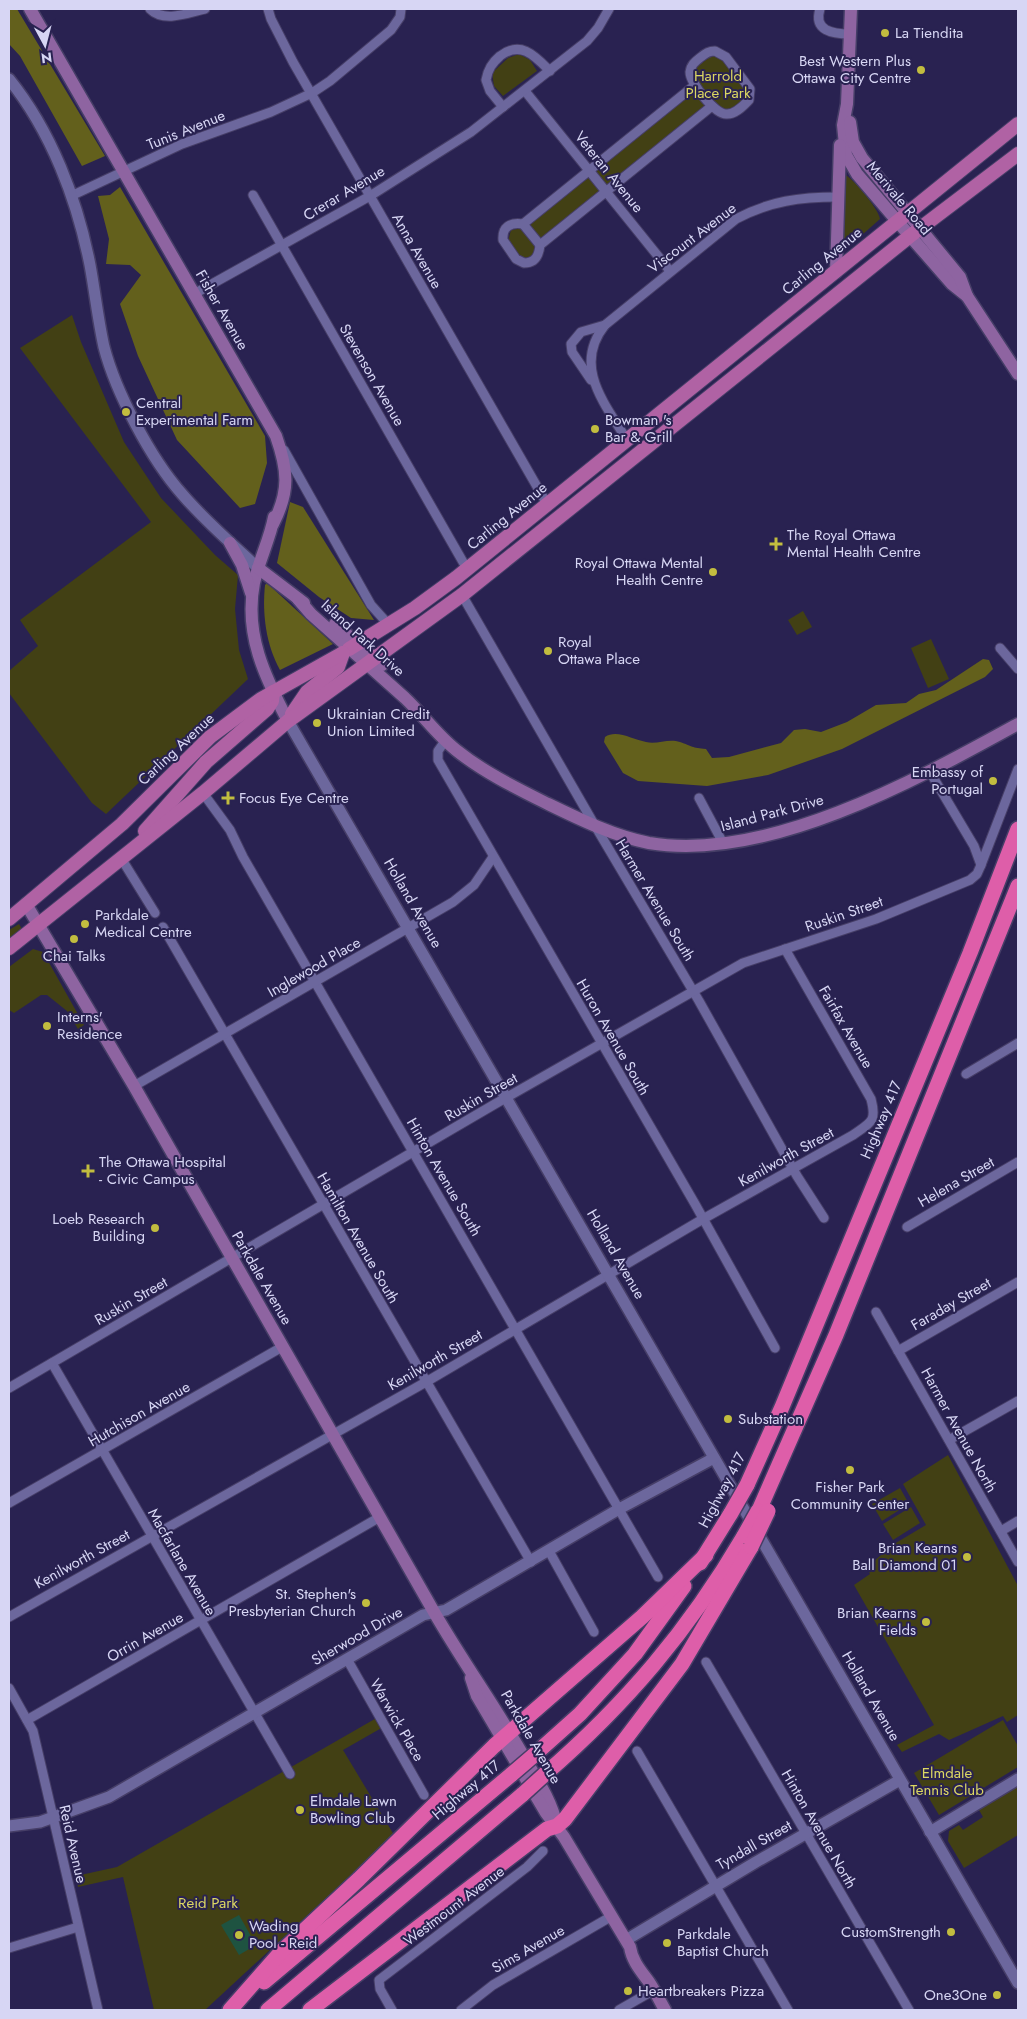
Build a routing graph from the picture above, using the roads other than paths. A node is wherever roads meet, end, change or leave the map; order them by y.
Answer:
1 (30, 9) edge
2 (150, 9) edge
3 (205, 9) edge
4 (268, 9) edge
5 (401, 9) edge
6 (820, 9) edge
7 (851, 9) edge
8 (607, 10) edge
9 (850, 34) junction
10 (550, 71) junction
11 (9, 79) edge
12 (695, 85) junction
13 (525, 91) junction
14 (312, 93) junction
15 (847, 104) junction
16 (712, 106) junction
17 (503, 107) junction
18 (1018, 124) edge
19 (843, 125) junction
20 (1018, 154) edge
21 (590, 170) junction
22 (123, 171) junction
23 (607, 191) junction
24 (253, 195) dead end
25 (71, 196) junction
26 (370, 196) junction
27 (838, 197) junction
28 (903, 217) junction
29 (522, 224) junction
30 (915, 232) junction
31 (540, 245) junction
32 (282, 246) junction
33 (670, 271) junction
34 (836, 272) junction
35 (194, 294) junction
36 (605, 325) junction
37 (1018, 374) edge
38 (594, 384) junction
39 (259, 410) junction
40 (276, 436) junction
41 (626, 440) junction
42 (547, 504) junction
43 (533, 516) junction
44 (273, 524) junction
45 (544, 529) junction
46 (230, 542) junction
47 (258, 568) junction
48 (467, 569) junction
49 (462, 594) junction
50 (252, 598) junction
51 (389, 625) junction
52 (1000, 648) dead end
53 (350, 649) junction
54 (370, 660) junction
55 (1018, 668) edge
56 (273, 692) junction
57 (288, 721) junction
58 (1018, 724) edge
59 (445, 741) junction
60 (1018, 769) edge
61 (930, 772) junction
62 (203, 794) junction
63 (699, 798) dead end
64 (594, 824) junction
65 (1018, 829) edge
66 (723, 843) junction
67 (494, 856) junction
68 (121, 858) junction
69 (981, 865) junction
70 (1018, 886) edge
71 (26, 904) junction
72 (155, 913) dead end
73 (9, 918) edge
74 (39, 924) junction
75 (163, 927) dead end
76 (409, 928) junction
77 (9, 948) edge
78 (785, 949) junction
79 (315, 983) junction
80 (693, 991) junction
81 (225, 1034) junction
82 (1018, 1043) edge
83 (600, 1044) junction
84 (966, 1074) dead end
85 (134, 1086) junction
86 (507, 1097) junction
87 (872, 1122) joint
88 (414, 1153) junction
89 (1018, 1162) edge
90 (793, 1168) junction
91 (324, 1206) junction
92 (824, 1218) dead end
93 (704, 1219) junction
94 (907, 1227) dead end
95 (232, 1258) junction
96 (609, 1274) junction
97 (1018, 1282) edge
98 (876, 1312) dead end
99 (516, 1328) junction
100 (282, 1347) junction
101 (775, 1348) dead end
102 (898, 1350) junction
103 (52, 1363) junction
104 (426, 1382) junction
105 (9, 1388) edge
106 (1018, 1402) edge
107 (332, 1433) junction
108 (949, 1440) junction
109 (102, 1451) junction
110 (714, 1458) junction
111 (9, 1504) edge
112 (619, 1509) junction
113 (380, 1517) junction
114 (1018, 1521) edge
115 (1001, 1531) junction
116 (151, 1536) junction
117 (747, 1542) junction
118 (549, 1551) junction
119 (706, 1555) junction
120 (531, 1562) junction
121 (1018, 1562) edge
122 (658, 1577) dead end
123 (434, 1612) junction
124 (9, 1616) edge
125 (200, 1620) junction
126 (594, 1632) dead end
127 (346, 1659) junction
128 (706, 1662) dead end
129 (9, 1688) edge
130 (254, 1713) junction
131 (27, 1720) junction
132 (506, 1735) junction
133 (637, 1751) dead end
134 (290, 1774) dead end
135 (1018, 1779) edge
136 (900, 1780) junction
137 (424, 1795) dead end
138 (53, 1818) junction
139 (9, 1826) edge
140 (557, 1826) junction
141 (930, 1832) junction
142 (805, 1833) junction
143 (543, 1851) dead end
144 (716, 1886) junction
145 (612, 1916) junction
146 (78, 1927) junction
147 (628, 1944) junction
148 (9, 1948) edge
149 (1018, 1983) edge
150 (651, 1985) junction
151 (98, 2010) edge
152 (231, 2010) edge
153 (268, 2010) edge
154 (310, 2010) edge
155 (392, 2010) edge
156 (461, 2010) edge
157 (619, 2010) edge
158 (665, 2010) edge
159 (788, 2010) edge
160 (909, 2010) edge

1 - 22 main road, Fisher Avenue
2 - 3 street
4 - 14 street, Anna Avenue
5 - 14 street, Tunis Avenue
6 - 9 street
7 - 9 main road, Merivale Road
8 - 10 street, Crerar Avenue
9 - 15 main road, Merivale Road
10 - 13 street, Crerar Avenue
10 - 17 street
11 - 25 street
12 - 16 street
12 - 16 street
12 - 21 street
13 - 17 street, Crerar Avenue
13 - 21 street, Veteran Avenue
14 - 22 street, Tunis Avenue
14 - 26 street, Anna Avenue
15 - 19 main road, Merivale Road
15 - 28 main road, Merivale Road
16 - 23 street
17 - 26 street, Crerar Avenue
18 - 28 main road, Carling Avenue
19 - 27 main road
19 - 28 main road, Merivale Road
20 - 30 main road
21 - 23 street, Veteran Avenue
21 - 29 street
22 - 25 street, Tunis Avenue
22 - 35 main road, Fisher Avenue
23 - 31 street
23 - 33 street, Veteran Avenue
24 - 32 street, Stevenson Avenue
25 - 46 street
26 - 32 street, Crerar Avenue
26 - 42 street, Anna Avenue
27 - 33 street, Viscount Avenue
27 - 34 main road
28 - 30 main road, Merivale Road
28 - 34 main road, Carling Avenue
29 - 31 street
29 - 31 street
30 - 37 main road, Merivale Road
30 - 45 main road
32 - 35 street, Crerar Avenue
32 - 48 street, Stevenson Avenue
33 - 36 street, Viscount Avenue
34 - 41 main road, Carling Avenue
35 - 39 main road, Fisher Avenue
36 - 38 street, Viscount Avenue
36 - 38 street, Viscount Avenue
38 - 41 street, Viscount Avenue
39 - 40 main road, Fisher Avenue
39 - 44 main road, Holland Avenue
40 - 44 main road, Holland Avenue
40 - 51 street, Fisher Avenue
41 - 42 main road, Carling Avenue
42 - 43 main road, Carling Avenue
43 - 45 main road
43 - 48 main road, Carling Avenue
44 - 47 main road, Holland Avenue
45 - 49 main road
46 - 47 street
46 - 50 main road
47 - 50 main road, Holland Avenue
47 - 53 main road, Island Park Drive
48 - 51 main road, Carling Avenue
49 - 54 main road
49 - 64 street, Harmer Avenue South
50 - 56 main road, Holland Avenue
51 - 53 main road, Carling Avenue
52 - 55 street
53 - 54 main road, Island Park Drive
53 - 56 main road, Carling Avenue
53 - 57 main road
54 - 57 main road
54 - 59 main road, Island Park Drive
56 - 57 main road, Holland Avenue
56 - 68 main road
56 - 71 main road, Carling Avenue
57 - 62 main road
57 - 76 street, Holland Avenue
58 - 61 main road, Island Park Drive
59 - 64 main road, Island Park Drive
59 - 67 street, Huron Avenue South
60 - 69 street, Ruskin Street
61 - 66 main road, Island Park Drive
61 - 69 street
62 - 68 main road
62 - 79 street, Hinton Avenue South
63 - 66 street
64 - 66 main road, Island Park Drive
64 - 80 street, Harmer Avenue South
65 - 119 highway, Highway 417, bridge
67 - 76 street, Inglewood Place
67 - 83 street, Huron Avenue South
68 - 72 street
68 - 74 main road
69 - 78 street, Ruskin Street
70 - 117 highway, bridge
71 - 73 main road, Carling Avenue
71 - 74 main road, Parkdale Avenue
74 - 77 main road
74 - 85 main road, Parkdale Avenue
75 - 81 street, Hamilton Avenue South
76 - 79 street, Inglewood Place
76 - 86 street, Holland Avenue
78 - 80 street, Ruskin Street
78 - 87 street, Fairfax Avenue
79 - 81 street, Inglewood Place
79 - 88 street, Hinton Avenue South
80 - 83 street, Ruskin Street
80 - 90 street, Harmer Avenue South
81 - 85 street, Inglewood Place
81 - 91 street, Hamilton Avenue South
82 - 84 street
83 - 86 street, Ruskin Street
83 - 93 street, Huron Avenue South
85 - 95 main road, Parkdale Avenue
86 - 88 street, Ruskin Street
86 - 96 street, Holland Avenue
87 - 90 street, Kenilworth Street
88 - 91 street, Ruskin Street
88 - 99 street, Hinton Avenue South
89 - 94 street, Helena Street
90 - 92 street, Harmer Avenue South
90 - 93 street, Kenilworth Street
91 - 95 street, Ruskin Street
91 - 104 street, Hamilton Avenue South
93 - 96 street, Kenilworth Street
93 - 101 street, Huron Avenue South
95 - 100 main road, Parkdale Avenue
95 - 103 street, Ruskin Street
96 - 99 street, Kenilworth Street
96 - 110 street, Holland Avenue
97 - 102 street, Faraday Street
98 - 102 street, Harmer Avenue North
99 - 104 street, Kenilworth Street
99 - 112 street, Hinton Avenue South
100 - 107 main road, Parkdale Avenue
100 - 109 street, Hutchison Avenue
102 - 108 street, Harmer Avenue North
103 - 105 street, Ruskin Street
103 - 109 street, Macfarlane Avenue
104 - 107 street, Kenilworth Street
104 - 120 street, Hamilton Avenue South
106 - 108 street
107 - 113 main road, Parkdale Avenue
107 - 116 street, Kenilworth Street
108 - 115 street, Harmer Avenue North
109 - 111 street, Hutchison Avenue
109 - 116 street, Macfarlane Avenue
110 - 112 street, Sherwood Drive
110 - 136 street, Holland Avenue
112 - 118 street, Sherwood Drive
112 - 122 street, Hinton Avenue South
113 - 123 main road, Parkdale Avenue
113 - 125 street, Orrin Avenue
114 - 115 street
115 - 121 street, Harmer Avenue North
116 - 124 street, Kenilworth Street
116 - 125 street, Macfarlane Avenue
117 - 140 highway
117 - 153 highway, bridge
118 - 120 street, Sherwood Drive
118 - 126 street
119 - 132 highway
119 - 152 highway, Highway 417, bridge
120 - 123 street, Sherwood Drive
123 - 127 street, Sherwood Drive
123 - 132 main road, Parkdale Avenue
125 - 130 street, Macfarlane Avenue
125 - 131 street, Orrin Avenue
127 - 130 street, Sherwood Drive
127 - 137 street, Warwick Place
128 - 142 street, Hinton Avenue North
129 - 131 street, Reid Avenue
130 - 134 street, Macfarlane Avenue
130 - 138 street, Sherwood Drive
131 - 138 street, Reid Avenue
132 - 140 main road, Parkdale Avenue
132 - 152 highway
133 - 144 street
135 - 141 street
136 - 141 street, Holland Avenue
136 - 142 street, Tyndall Street
138 - 139 street, Sherwood Drive
138 - 146 street, Reid Avenue
140 - 145 main road, Parkdale Avenue
140 - 154 highway
141 - 149 street, Holland Avenue
142 - 144 street, Tyndall Street
142 - 160 street, Hinton Avenue North
143 - 155 street, Westmount Avenue
144 - 147 street, Tyndall Street
144 - 159 street
145 - 147 main road, Parkdale Avenue
145 - 156 street, Sims Avenue
146 - 148 street
146 - 151 street, Reid Avenue
147 - 150 main road, Parkdale Avenue
150 - 157 street
150 - 158 main road, Parkdale Avenue

